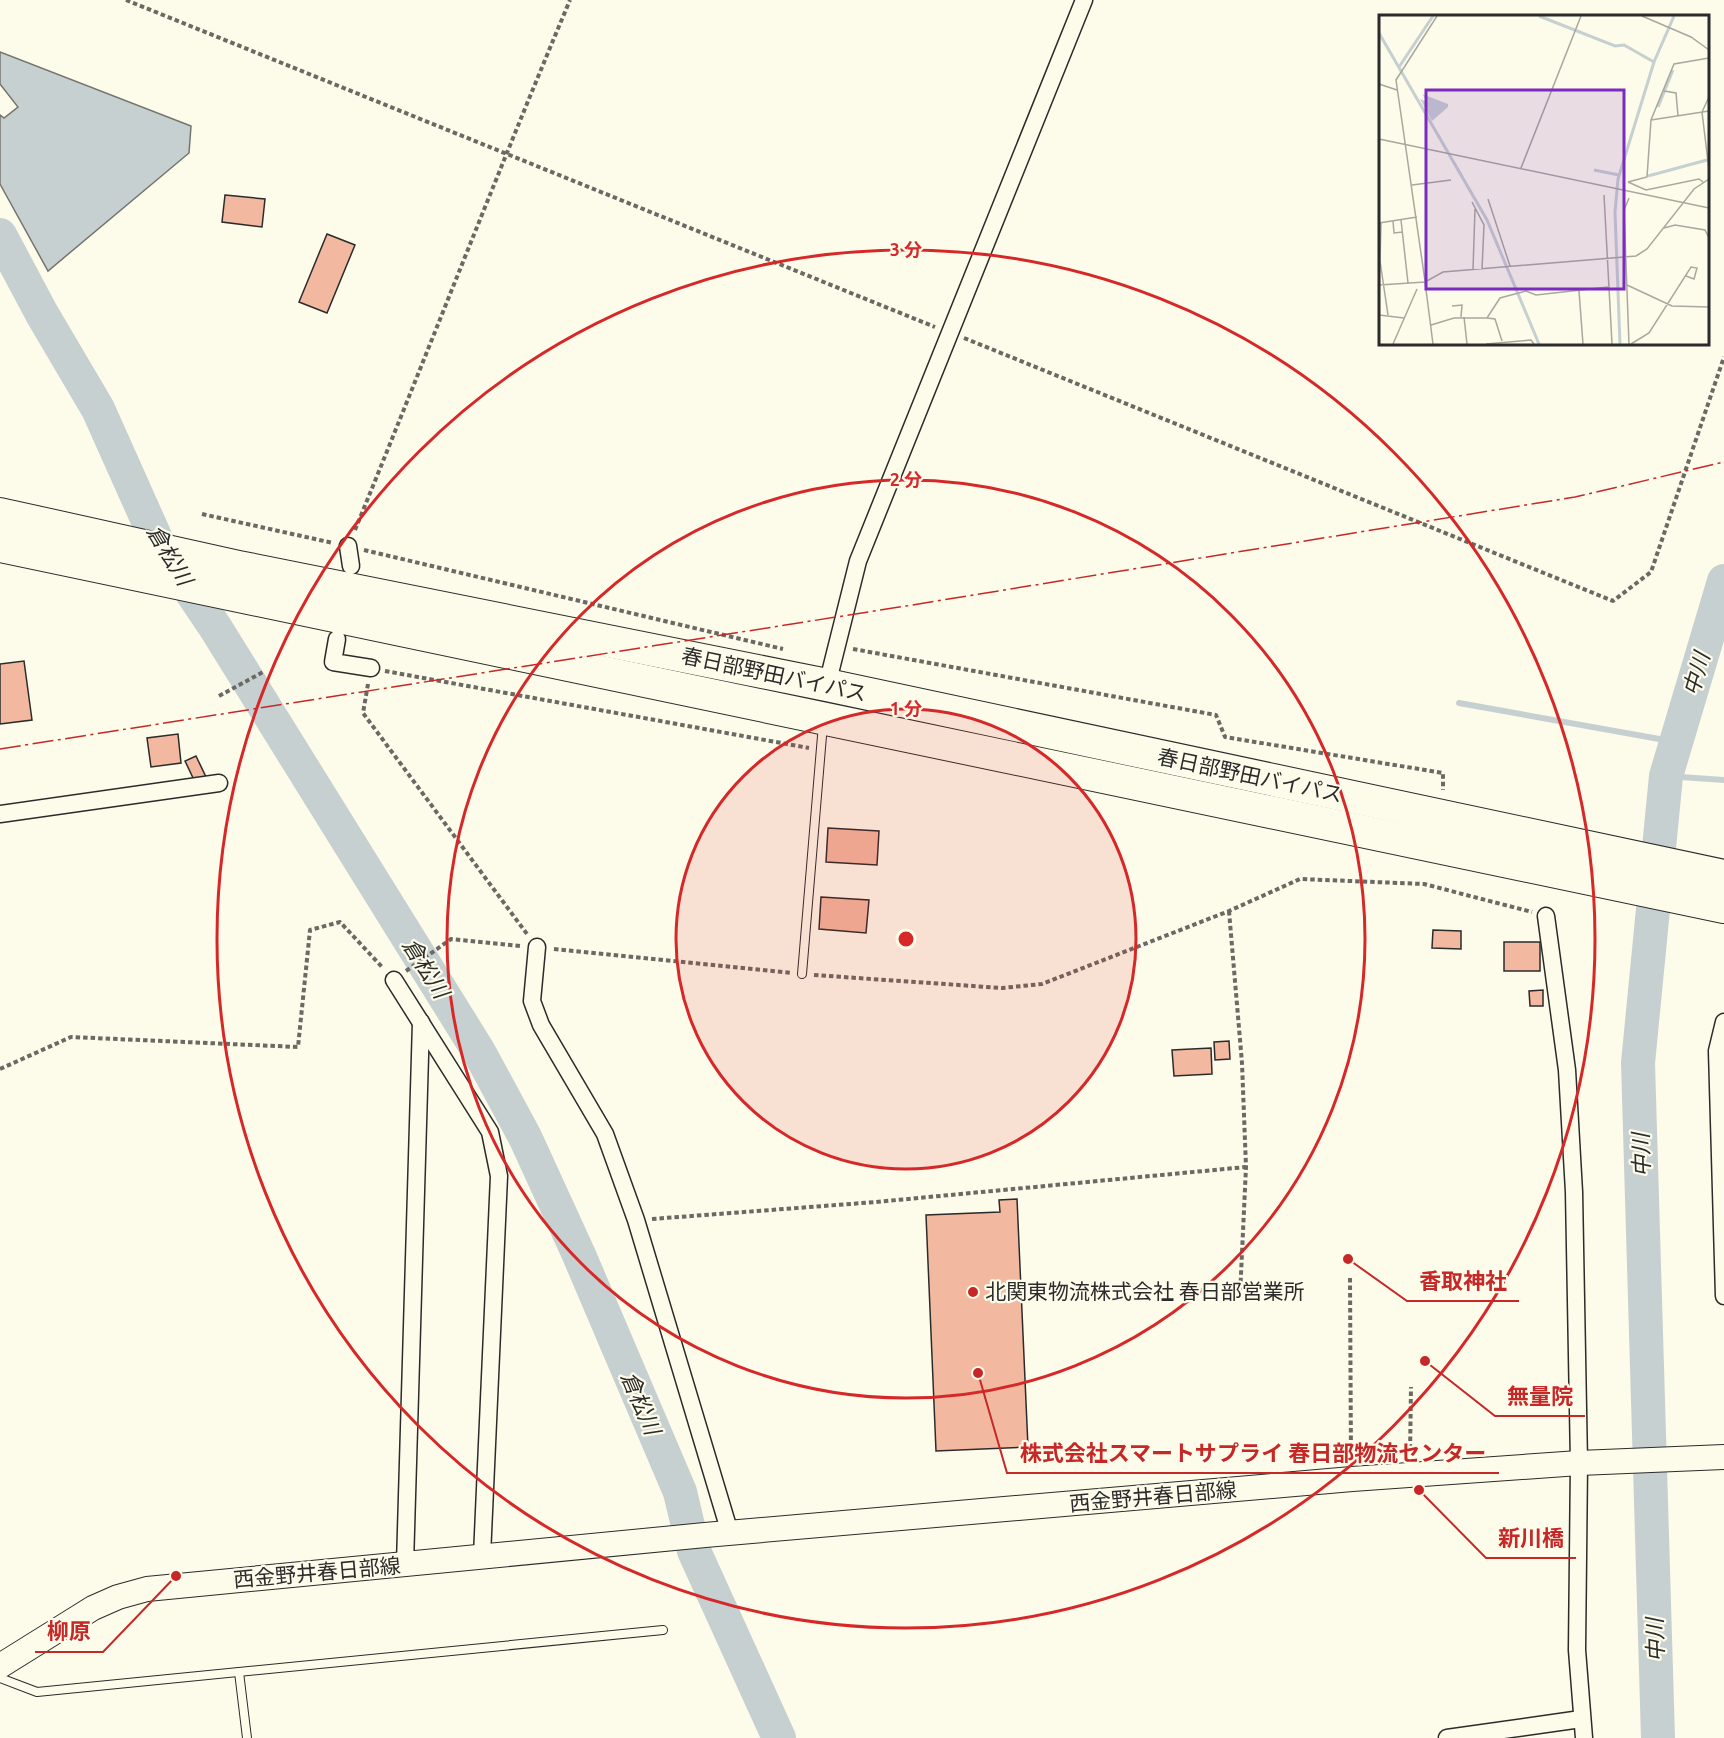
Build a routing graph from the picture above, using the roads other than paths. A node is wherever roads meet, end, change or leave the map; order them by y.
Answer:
1 (1083, 0) edge
2 (0, 514) edge
3 (0, 546) edge
4 (348, 546) road end
5 (351, 566) dead end
6 (337, 639) dead end
7 (371, 668) road end
8 (826, 685) junction
9 (824, 718) junction
10 (219, 783) dead end
11 (0, 814) edge
12 (1562, 858) junction
13 (1724, 876) edge
14 (1724, 907) edge
15 (1546, 916) road end
16 (537, 947) road end
17 (802, 974) road end
18 (394, 980) road end
19 (421, 1022) junction
20 (1724, 1022) edge
21 (1724, 1296) edge
22 (1721, 1457) edge
23 (1590, 1463) junction
24 (730, 1533) junction
25 (482, 1556) junction
26 (405, 1564) junction
27 (663, 1630) dead end
28 (0, 1666) edge
29 (239, 1672) junction
30 (0, 1678) edge
31 (1581, 1719) junction
32 (247, 1738) edge
33 (1447, 1738) edge
34 (1584, 1738) edge

1 - 8 street
2 - 8 highway, 春日部野田バイパス
3 - 9 highway, 春日部野田バイパス
4 - 5 street
6 - 7 street
8 - 12 highway, 春日部野田バイパス
9 - 12 highway, 春日部野田バイパス
9 - 17 lane
10 - 11 street
12 - 13 highway, 春日部野田バイパス
12 - 14 highway, 春日部野田バイパス
15 - 23 street
16 - 24 street
18 - 19 street
19 - 25 street
19 - 26 street
20 - 21 street
22 - 23 main road, 西金野井春日部線
23 - 24 main road, 西金野井春日部線
23 - 31 street
24 - 25 main road, 西金野井春日部線
25 - 26 main road, 西金野井春日部線
26 - 28 main road, 西金野井春日部線
27 - 29 lane
29 - 30 lane
29 - 32 lane
31 - 33 street
31 - 34 street

